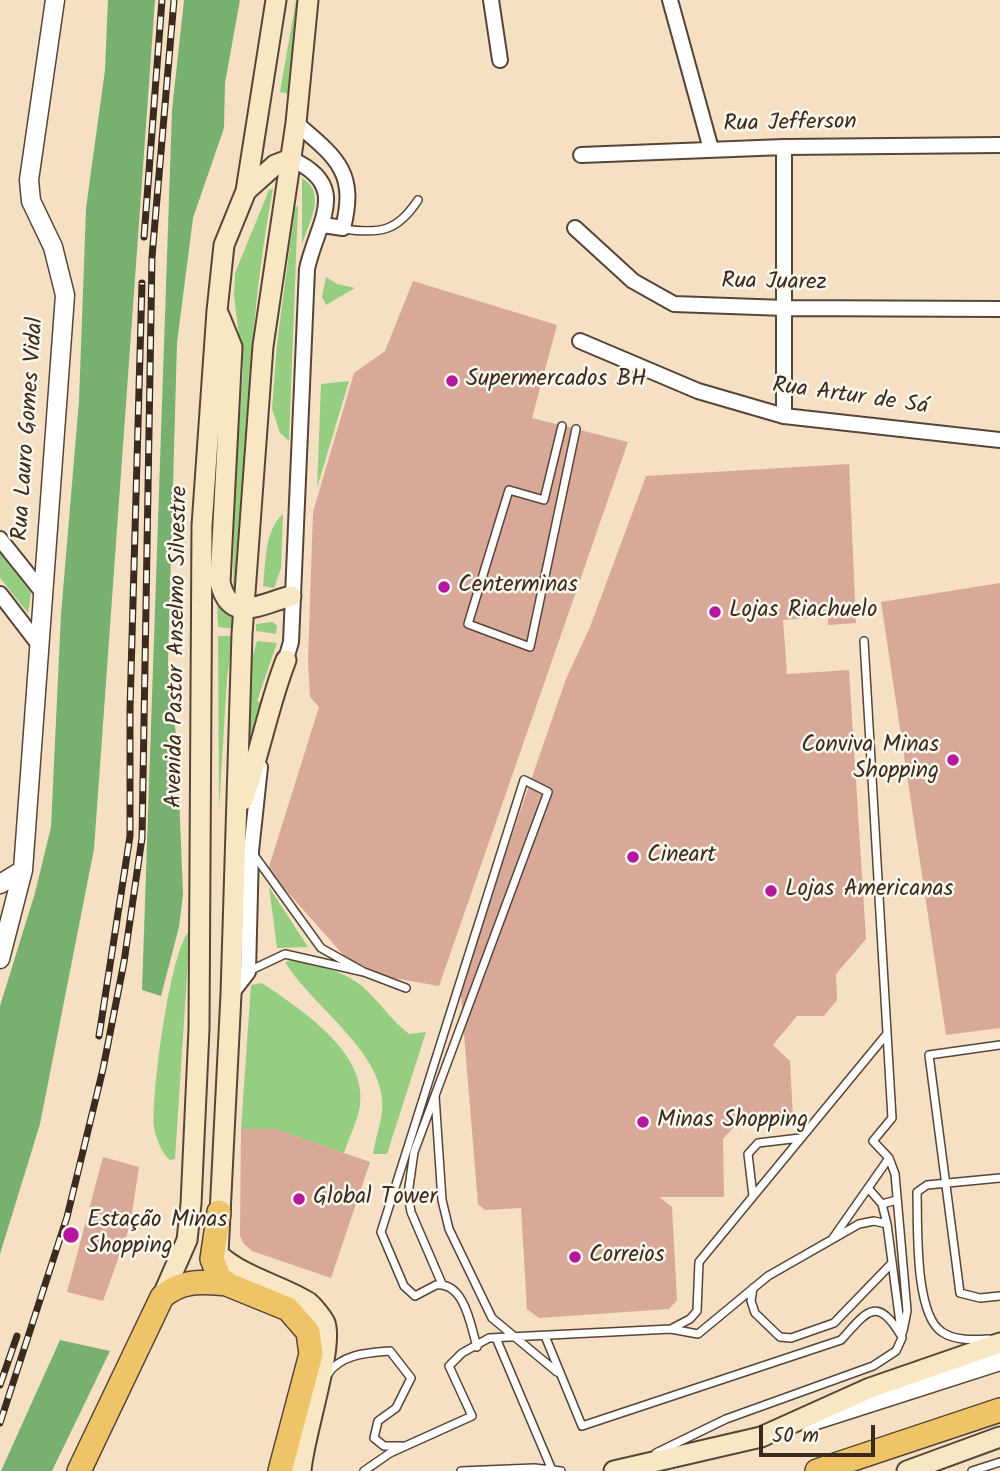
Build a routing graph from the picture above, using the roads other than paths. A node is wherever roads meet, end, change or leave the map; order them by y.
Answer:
1 (55, 0) edge
2 (276, 0) edge
3 (491, 0) edge
4 (670, 0) edge
5 (311, 3) edge
6 (500, 60) dead end
7 (296, 123) junction
8 (1000, 145) edge
9 (784, 147) junction
10 (711, 149) junction
11 (580, 155) dead end
12 (291, 159) junction
13 (246, 191) junction
14 (418, 200) dead end
15 (323, 225) junction
16 (575, 228) dead end
17 (343, 229) junction
18 (785, 308) junction
19 (1000, 309) edge
20 (217, 311) junction
21 (580, 341) dead end
22 (784, 416) junction
23 (562, 426) dead end
24 (576, 429) dead end
25 (1000, 440) edge
26 (0, 539) edge
27 (43, 593) junction
28 (0, 594) edge
29 (291, 596) junction
30 (245, 610) junction
31 (864, 641) dead end
32 (40, 646) junction
33 (286, 660) junction
34 (237, 817) junction
35 (251, 851) junction
36 (23, 870) junction
37 (0, 884) edge
38 (0, 959) edge
39 (248, 972) junction
40 (364, 972) junction
41 (406, 988) dead end
42 (231, 994) junction
43 (887, 1034) junction
44 (1000, 1045) edge
45 (435, 1092) junction
46 (801, 1138) junction
47 (889, 1158) junction
48 (1000, 1178) edge
49 (946, 1183) junction
50 (868, 1188) junction
51 (752, 1196) junction
52 (897, 1200) junction
53 (883, 1204) junction
54 (219, 1212) joint
55 (887, 1224) junction
56 (831, 1241) junction
57 (892, 1263) junction
58 (230, 1279) junction
59 (442, 1284) junction
60 (753, 1288) junction
61 (1000, 1296) edge
62 (162, 1297) junction
63 (671, 1329) junction
64 (545, 1336) junction
65 (496, 1338) junction
66 (518, 1338) junction
67 (902, 1338) junction
68 (1000, 1340) edge
69 (477, 1347) junction
70 (1000, 1361) edge
71 (558, 1373) junction
72 (315, 1392) junction
73 (1000, 1409) edge
74 (761, 1437) junction
75 (1000, 1437) edge
76 (407, 1446) junction
77 (1000, 1462) edge
78 (622, 1469) edge
79 (552, 1470) edge
80 (79, 1471) edge
81 (280, 1471) edge
82 (301, 1471) edge
83 (364, 1471) edge
84 (461, 1471) edge
85 (561, 1471) edge
86 (817, 1471) edge
87 (907, 1471) edge
88 (972, 1471) edge

1 - 27 street, Rua Lauro Gomes Vidal
2 - 13 main road, Avenida Pastor Anselmo Silvestre
3 - 6 street
4 - 10 street
5 - 7 main road
7 - 12 main road
7 - 17 street
8 - 9 street, Rua Jefferson
9 - 10 street, Rua Jefferson
9 - 18 street
10 - 11 street, Rua Jefferson
12 - 13 main road
12 - 15 street
12 - 30 main road
13 - 20 main road, Avenida Pastor Anselmo Silvestre
14 - 17 lane
15 - 17 street
15 - 29 street
16 - 18 street, Rua Juarez
18 - 19 street, Rua Juarez
18 - 22 street
20 - 30 main road
20 - 62 main road, Avenida Pastor Anselmo Silvestre
21 - 22 street, Rua Artur de Sá
22 - 25 street, Rua Artur de Sá
23 - 24 lane
26 - 27 street
27 - 32 street, Rua Lauro Gomes Vidal
28 - 32 street
29 - 30 main road
29 - 33 street
30 - 34 main road
31 - 43 lane
32 - 36 street, Rua Lauro Gomes Vidal
33 - 34 main road
33 - 35 street
34 - 42 main road
35 - 39 street
35 - 40 lane
36 - 37 street
36 - 38 street, Rua Lauro Gomes Vidal
39 - 40 lane
39 - 42 street
40 - 41 lane
42 - 54 main road
43 - 46 lane
43 - 47 lane
44 - 49 lane
45 - 59 lane
45 - 59 lane
45 - 66 lane
46 - 51 lane
46 - 51 lane
47 - 50 lane
47 - 52 lane
48 - 49 lane
49 - 61 lane
49 - 68 lane
50 - 53 lane
50 - 56 lane
51 - 63 lane
52 - 53 lane
52 - 67 lane
53 - 55 lane
54 - 58 highway
55 - 56 lane
55 - 57 lane
56 - 60 lane
57 - 60 lane
57 - 67 lane
58 - 62 highway
58 - 72 main road
58 - 81 highway
59 - 69 lane
60 - 63 lane
62 - 80 highway
63 - 64 lane
64 - 66 lane
64 - 71 lane
65 - 66 lane
65 - 69 lane
65 - 79 lane
66 - 71 lane
67 - 71 lane
67 - 78 lane
68 - 74 main road
69 - 76 lane
70 - 74 street
72 - 76 lane
72 - 82 main road
73 - 86 highway
74 - 78 main road
75 - 87 main road
76 - 83 lane
77 - 88 lane
79 - 84 lane
79 - 85 lane

